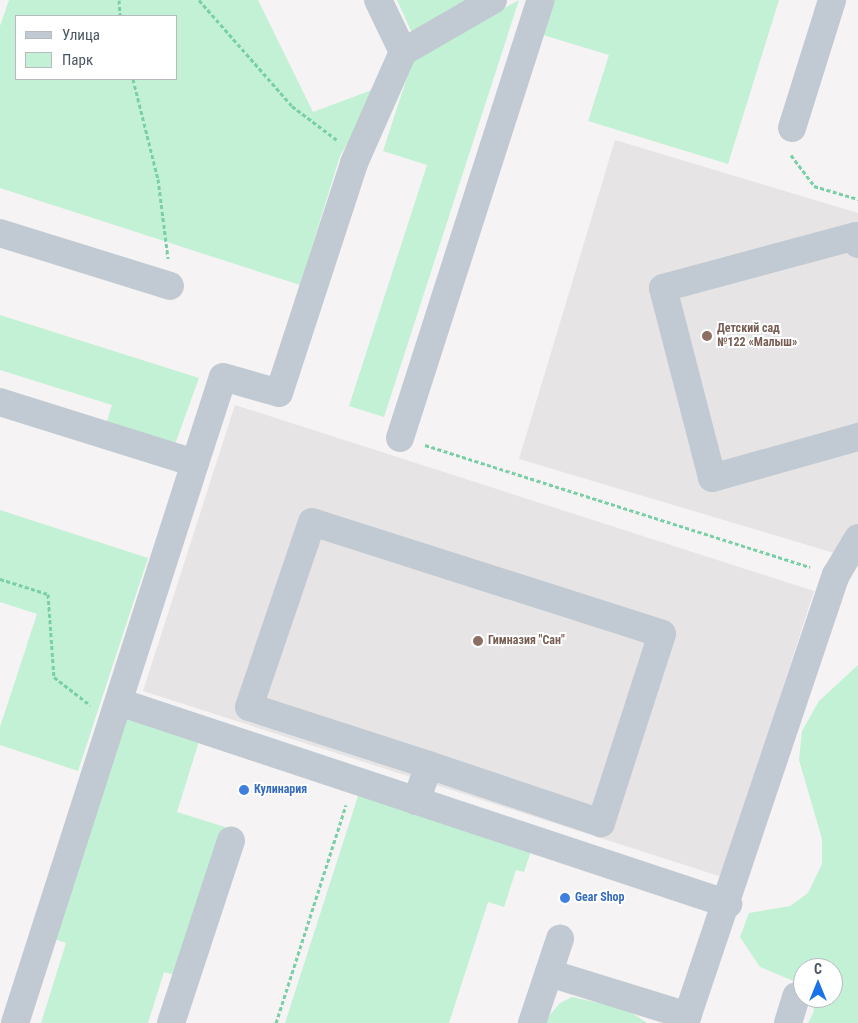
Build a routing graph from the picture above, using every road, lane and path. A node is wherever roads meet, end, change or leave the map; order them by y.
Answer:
1 (119, 0) edge
2 (199, 0) edge
3 (378, 0) edge
4 (493, 0) edge
5 (541, 0) edge
6 (832, 0) edge
7 (120, 15) edge
8 (402, 52) junction
9 (133, 80) edge
10 (792, 128) joint
11 (358, 155) junction
12 (858, 199) edge
13 (0, 233) edge
14 (858, 244) edge
15 (170, 286) joint
16 (0, 402) edge
17 (858, 437) edge
18 (400, 438) joint
19 (195, 463) junction
20 (858, 538) edge
21 (836, 575) junction
22 (0, 578) edge
23 (115, 712) junction
24 (428, 765) junction
25 (354, 780) junction
26 (416, 801) junction
27 (231, 841) dead end
28 (728, 904) junction
29 (560, 939) dead end
30 (549, 973) junction
31 (793, 1006) edge
32 (687, 1019) edge
33 (15, 1023) edge
34 (171, 1023) edge
35 (276, 1023) edge
36 (532, 1023) edge
37 (788, 1023) edge

1 - 7 path
2 - 11 path
3 - 8 lane
4 - 8 lane
5 - 18 lane
6 - 10 lane
8 - 11 lane
9 - 15 path
10 - 12 path
11 - 19 lane
13 - 15 lane
14 - 17 lane
16 - 19 lane
18 - 21 path
19 - 23 lane
20 - 21 lane
21 - 28 lane
22 - 23 path
23 - 25 lane
23 - 33 lane
24 - 24 lane
24 - 26 lane
25 - 26 lane
25 - 35 path
26 - 28 lane
27 - 34 lane
28 - 32 lane
29 - 30 lane
30 - 32 lane
30 - 36 lane
31 - 37 lane

